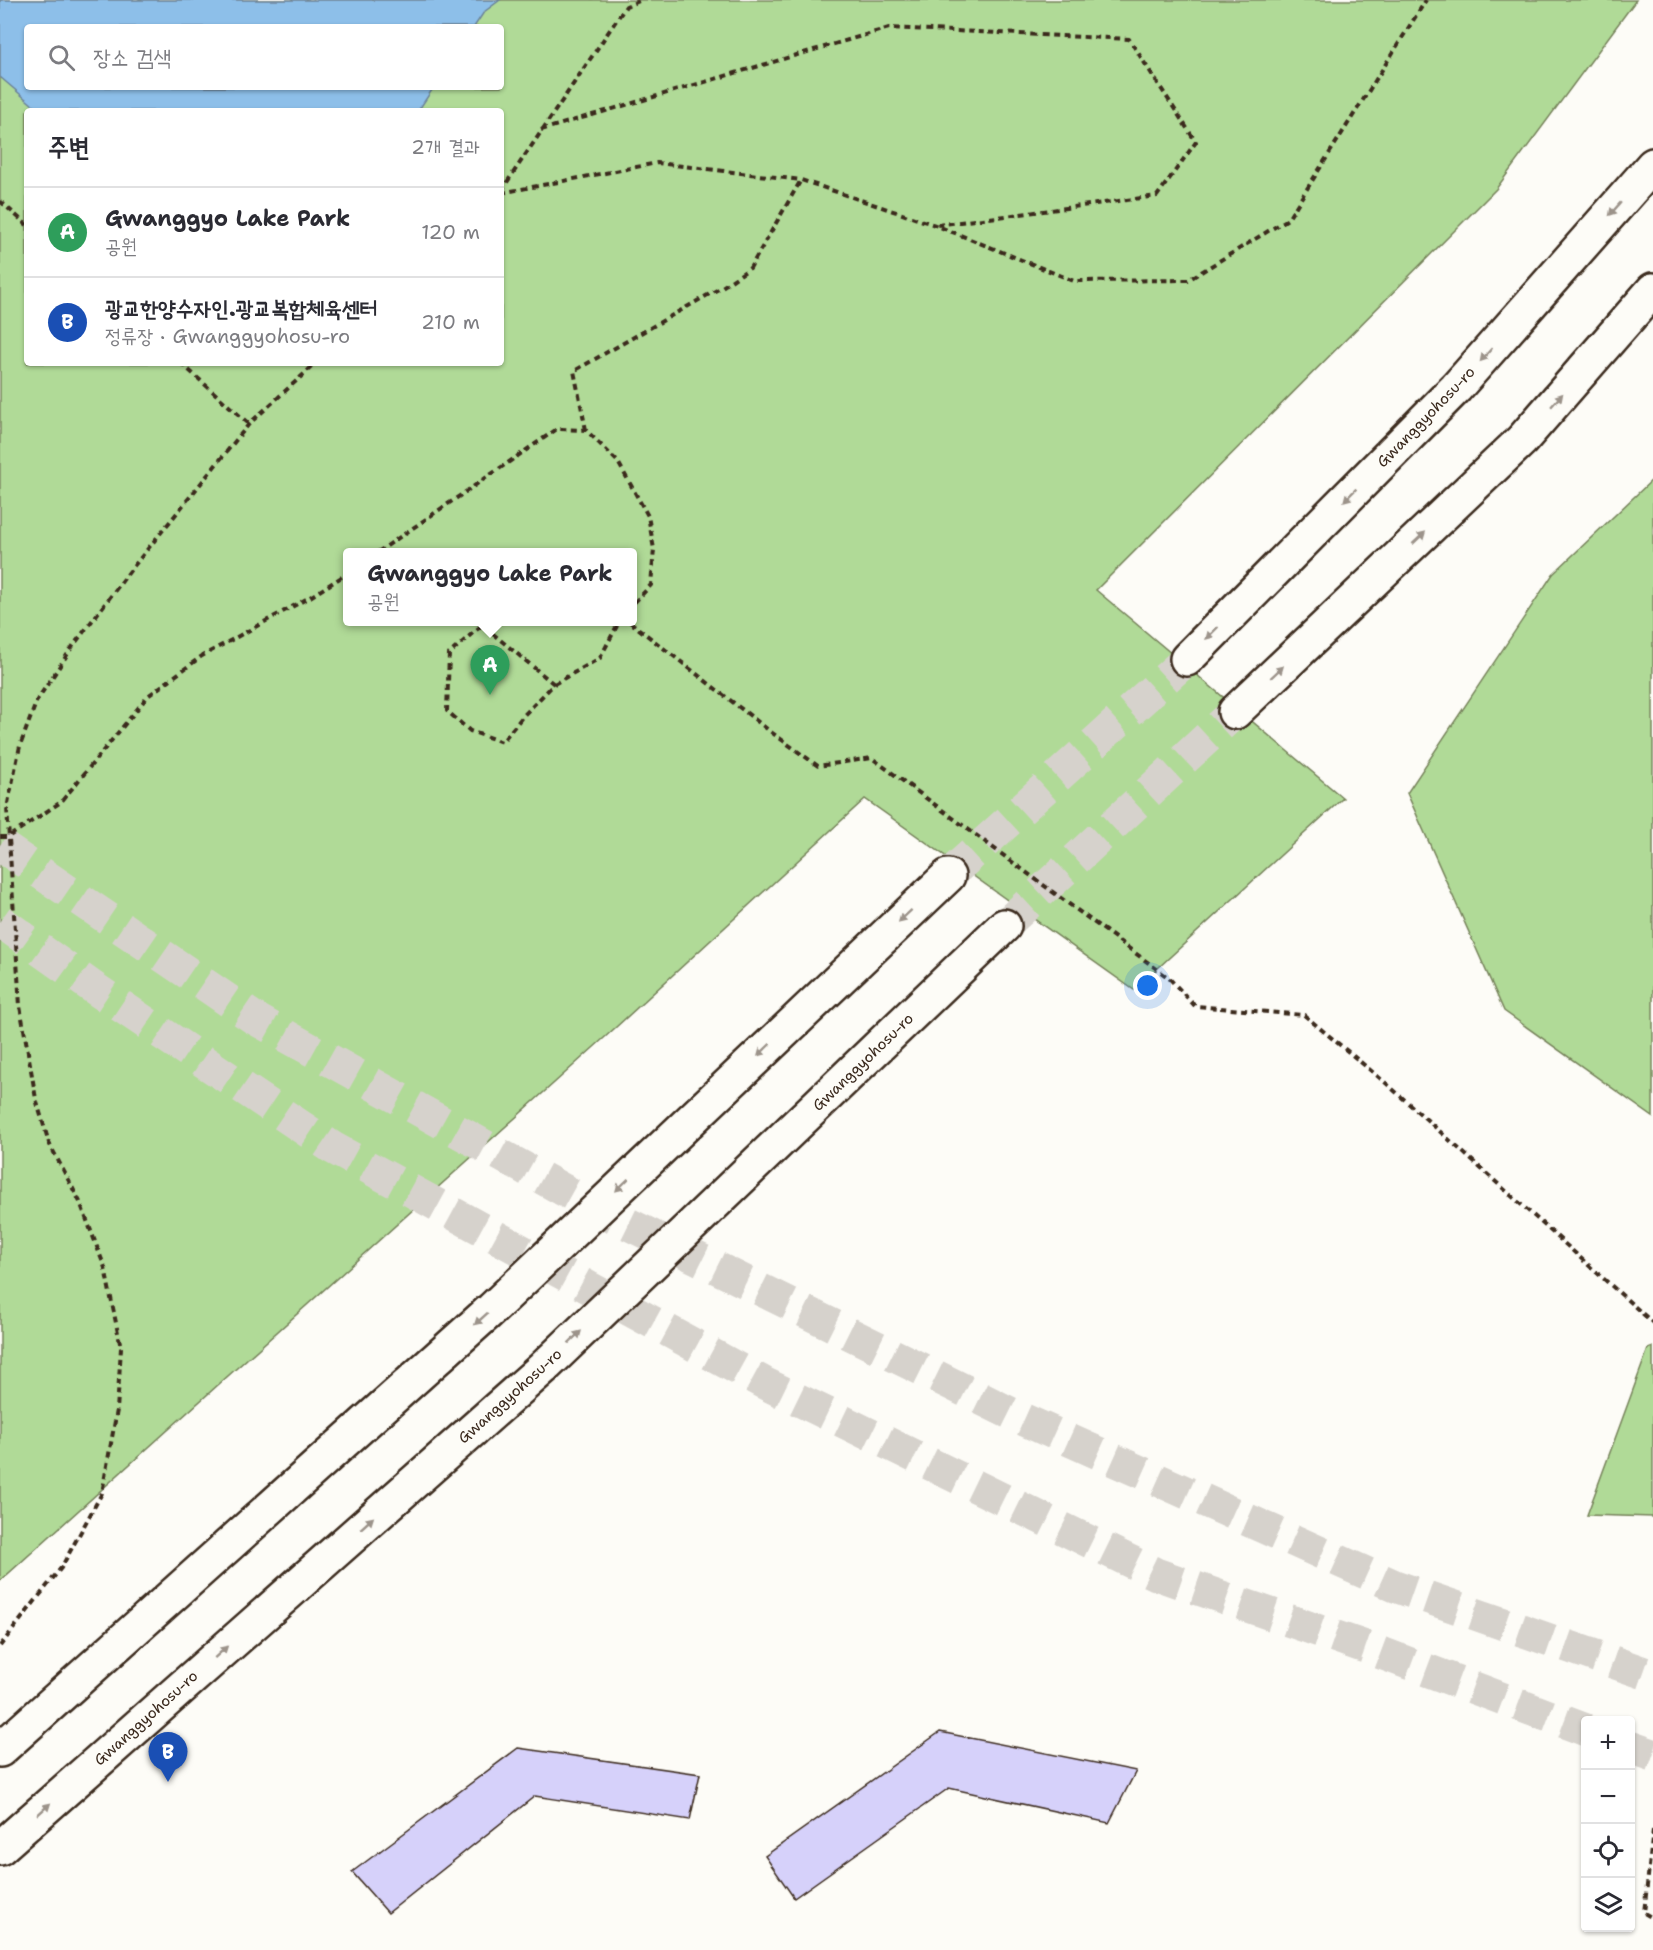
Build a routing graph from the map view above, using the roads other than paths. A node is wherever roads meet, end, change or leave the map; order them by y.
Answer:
1 (1653, 165) edge
2 (1653, 290) edge
3 (1187, 659) tunnel mouth
4 (1234, 712) tunnel mouth
5 (948, 876) tunnel mouth
6 (1004, 926) tunnel mouth
7 (0, 1750) edge
8 (0, 1848) edge

1 -> 3 main road, Gwanggyohosu-ro
4 -> 2 main road
5 -> 7 main road
8 -> 6 main road, Gwanggyohosu-ro

